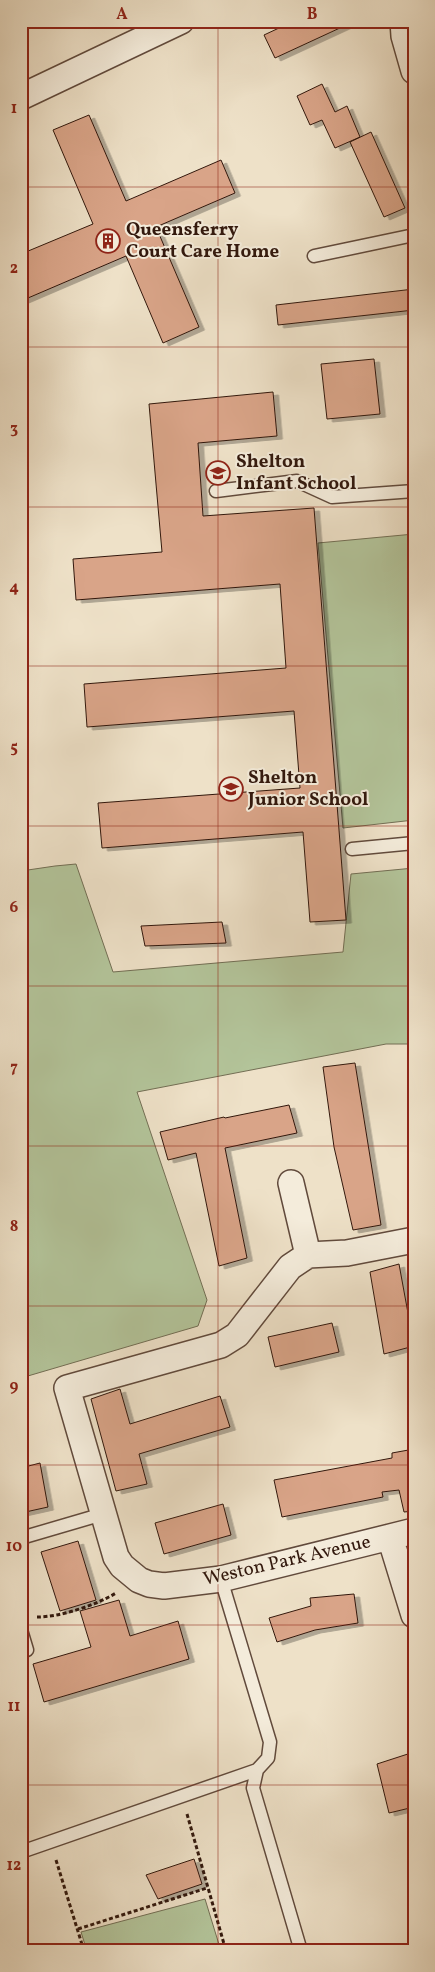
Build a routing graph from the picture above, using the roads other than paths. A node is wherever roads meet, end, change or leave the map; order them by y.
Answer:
1 (181, 21) edge
2 (403, 21) edge
3 (414, 71) edge
4 (21, 96) edge
5 (414, 234) edge
6 (314, 256) dead end
7 (216, 491) dead end
8 (414, 491) edge
9 (414, 844) edge
10 (352, 849) dead end
11 (291, 1183) dead end
12 (414, 1240) edge
13 (308, 1255) junction
14 (103, 1514) junction
15 (402, 1534) edge
16 (21, 1538) edge
17 (221, 1580) junction
18 (414, 1616) edge
19 (21, 1630) edge
20 (27, 1650) dead end
21 (257, 1770) junction
22 (21, 1852) edge
23 (301, 1951) edge

1 - 4 street
2 - 3 street
5 - 6 lane
7 - 8 lane
9 - 10 lane
11 - 13 street
12 - 13 street
13 - 14 street, Weston Park Avenue
14 - 16 lane
14 - 17 street, Weston Park Avenue
15 - 17 street, Weston Park Avenue
15 - 18 street
17 - 21 lane
19 - 20 lane
21 - 22 lane
21 - 23 lane

